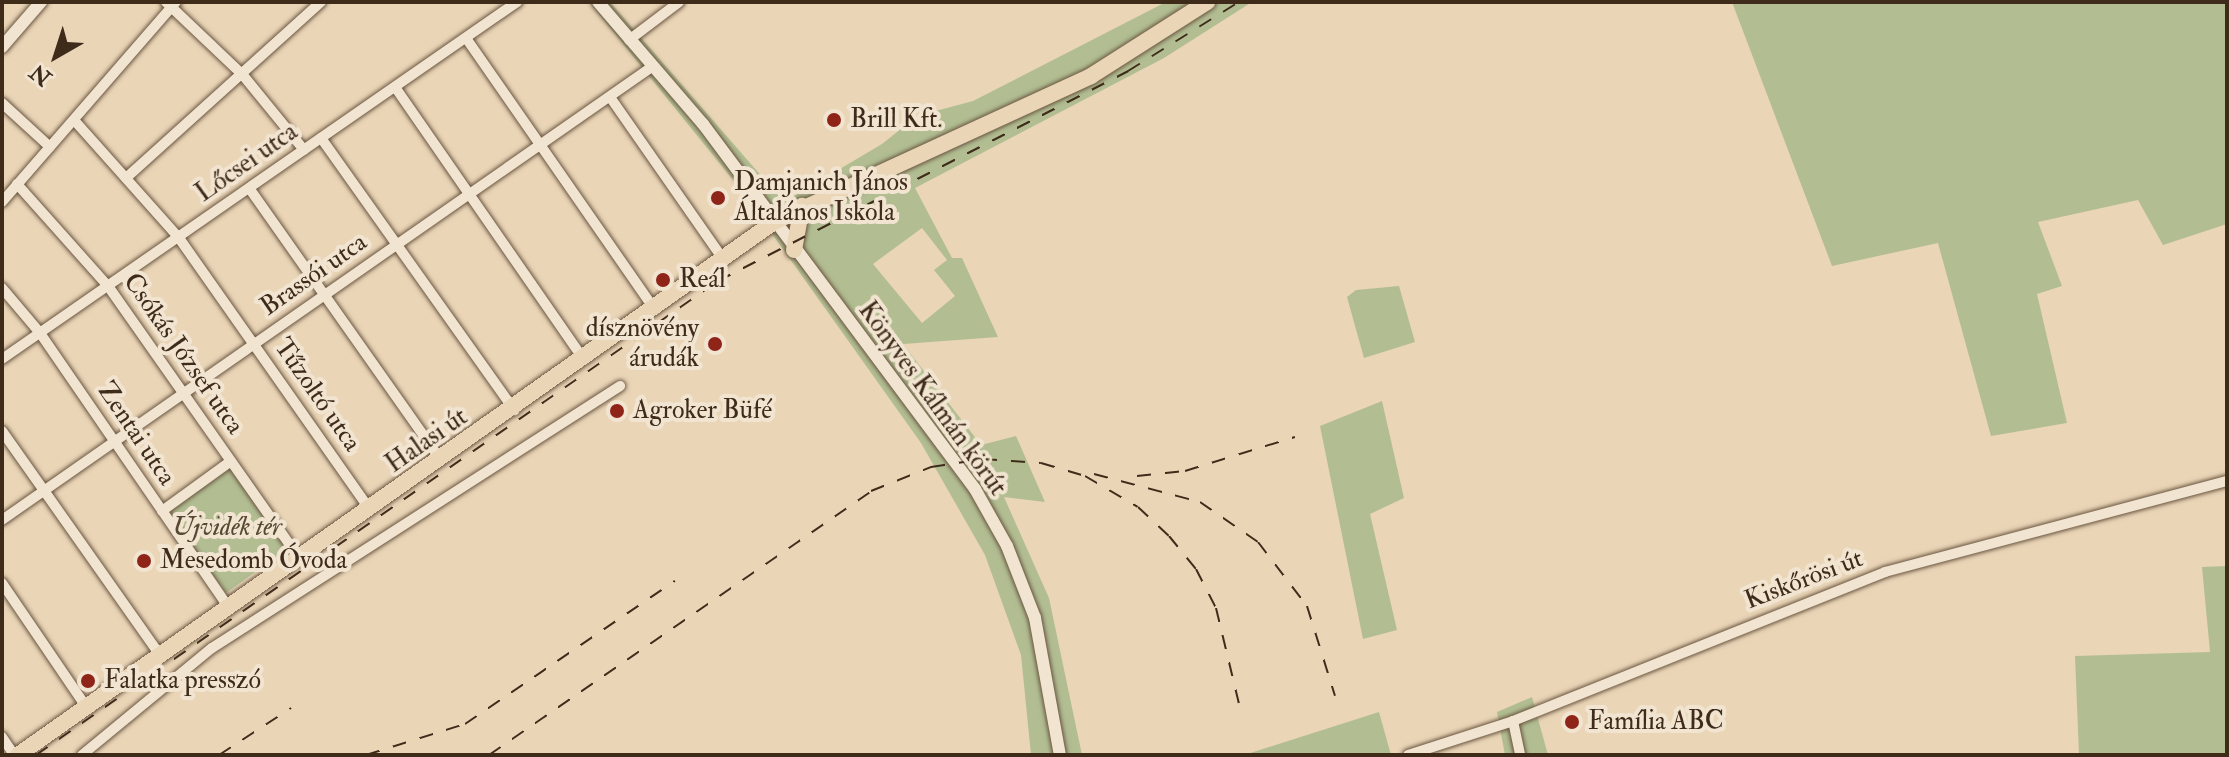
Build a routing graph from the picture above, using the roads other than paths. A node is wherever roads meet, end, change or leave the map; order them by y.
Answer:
1 (41, 2) edge
2 (321, 2) edge
3 (517, 2) edge
4 (598, 2) edge
5 (679, 2) edge
6 (1207, 2) edge
7 (171, 4) edge
8 (466, 38) junction
9 (629, 40) junction
10 (2, 47) edge
11 (653, 66) junction
12 (242, 74) junction
13 (395, 87) junction
14 (610, 97) junction
15 (2, 103) edge
16 (74, 120) junction
17 (321, 138) junction
18 (539, 143) junction
19 (50, 147) junction
20 (304, 150) junction
21 (126, 178) junction
22 (17, 184) junction
23 (249, 188) junction
24 (466, 194) junction
25 (2, 202) edge
26 (802, 206) junction
27 (774, 222) junction
28 (179, 238) junction
29 (396, 244) junction
30 (794, 250) junction
31 (723, 259) junction
32 (108, 286) junction
33 (2, 288) edge
34 (325, 294) junction
35 (655, 310) junction
36 (40, 333) junction
37 (255, 344) junction
38 (2, 359) edge
39 (584, 360) junction
40 (620, 386) dead end
41 (185, 394) junction
42 (514, 410) junction
43 (2, 431) edge
44 (115, 442) junction
45 (441, 460) junction
46 (231, 461) junction
47 (2227, 481) edge
48 (44, 492) junction
49 (370, 510) junction
50 (162, 511) junction
51 (2, 520) edge
52 (300, 559) junction
53 (2, 583) edge
54 (229, 608) junction
55 (161, 656) junction
56 (87, 708) junction
57 (1513, 721) junction
58 (2, 737) edge
59 (16, 755) edge
60 (82, 755) edge
61 (1060, 755) edge
62 (1408, 755) edge
63 (1520, 755) edge

1 - 10 street
2 - 12 street
3 - 8 street, Lőcsei utca
4 - 9 street, Könyves Kálmán körút
5 - 9 street
6 - 26 main road, Halasi út
7 - 12 street
7 - 16 street
8 - 13 street, Lőcsei utca
8 - 18 street
9 - 11 street, Könyves Kálmán körút
11 - 14 street, Brassói utca
11 - 27 street, Könyves Kálmán körút
12 - 20 street
12 - 21 street
13 - 17 street, Lőcsei utca
13 - 24 street
14 - 18 street, Brassói utca
14 - 31 street
15 - 19 street
16 - 19 street
16 - 21 street, Tűzoltó utca
17 - 20 street, Lőcsei utca
17 - 29 street
18 - 24 street, Brassói utca
18 - 35 street
19 - 22 street
20 - 23 street, Lőcsei utca
21 - 28 street, Tűzoltó utca
22 - 25 street
22 - 32 street, Csókás József utca
23 - 28 street, Lőcsei utca
23 - 34 street
24 - 29 street, Brassói utca
24 - 39 street
26 - 27 main road, Halasi út
26 - 30 main road
27 - 30 street, Könyves Kálmán körút
27 - 31 main road, Halasi út
28 - 32 street, Lőcsei utca
28 - 37 street, Tűzoltó utca
29 - 34 street, Brassói utca
29 - 42 street
30 - 61 street, Könyves Kálmán körút
31 - 35 main road, Halasi út
32 - 36 street, Lőcsei utca
32 - 41 street, Csókás József utca
33 - 36 street, Zentai utca
34 - 37 street, Brassói utca
34 - 45 street
35 - 39 main road, Halasi út
36 - 38 street, Lőcsei utca
36 - 44 street, Zentai utca
37 - 41 street, Brassói utca
37 - 49 street, Tűzoltó utca
39 - 42 main road, Halasi út
40 - 60 street
41 - 44 street, Brassói utca
41 - 46 street, Csókás József utca
42 - 45 main road, Halasi út
43 - 48 street
44 - 48 street, Brassói utca
44 - 50 street, Zentai utca
45 - 49 main road, Halasi út
46 - 50 street
46 - 52 street, Csókás József utca
47 - 57 street, Kiskőrösi út
48 - 51 street, Brassói utca
48 - 55 street
49 - 52 main road, Halasi út
50 - 54 street, Zentai utca
52 - 54 main road, Halasi út
53 - 56 street
54 - 55 main road, Halasi út
55 - 56 main road, Halasi út
56 - 59 main road, Halasi út
57 - 62 street, Kiskőrösi út
57 - 63 street
58 - 59 street

